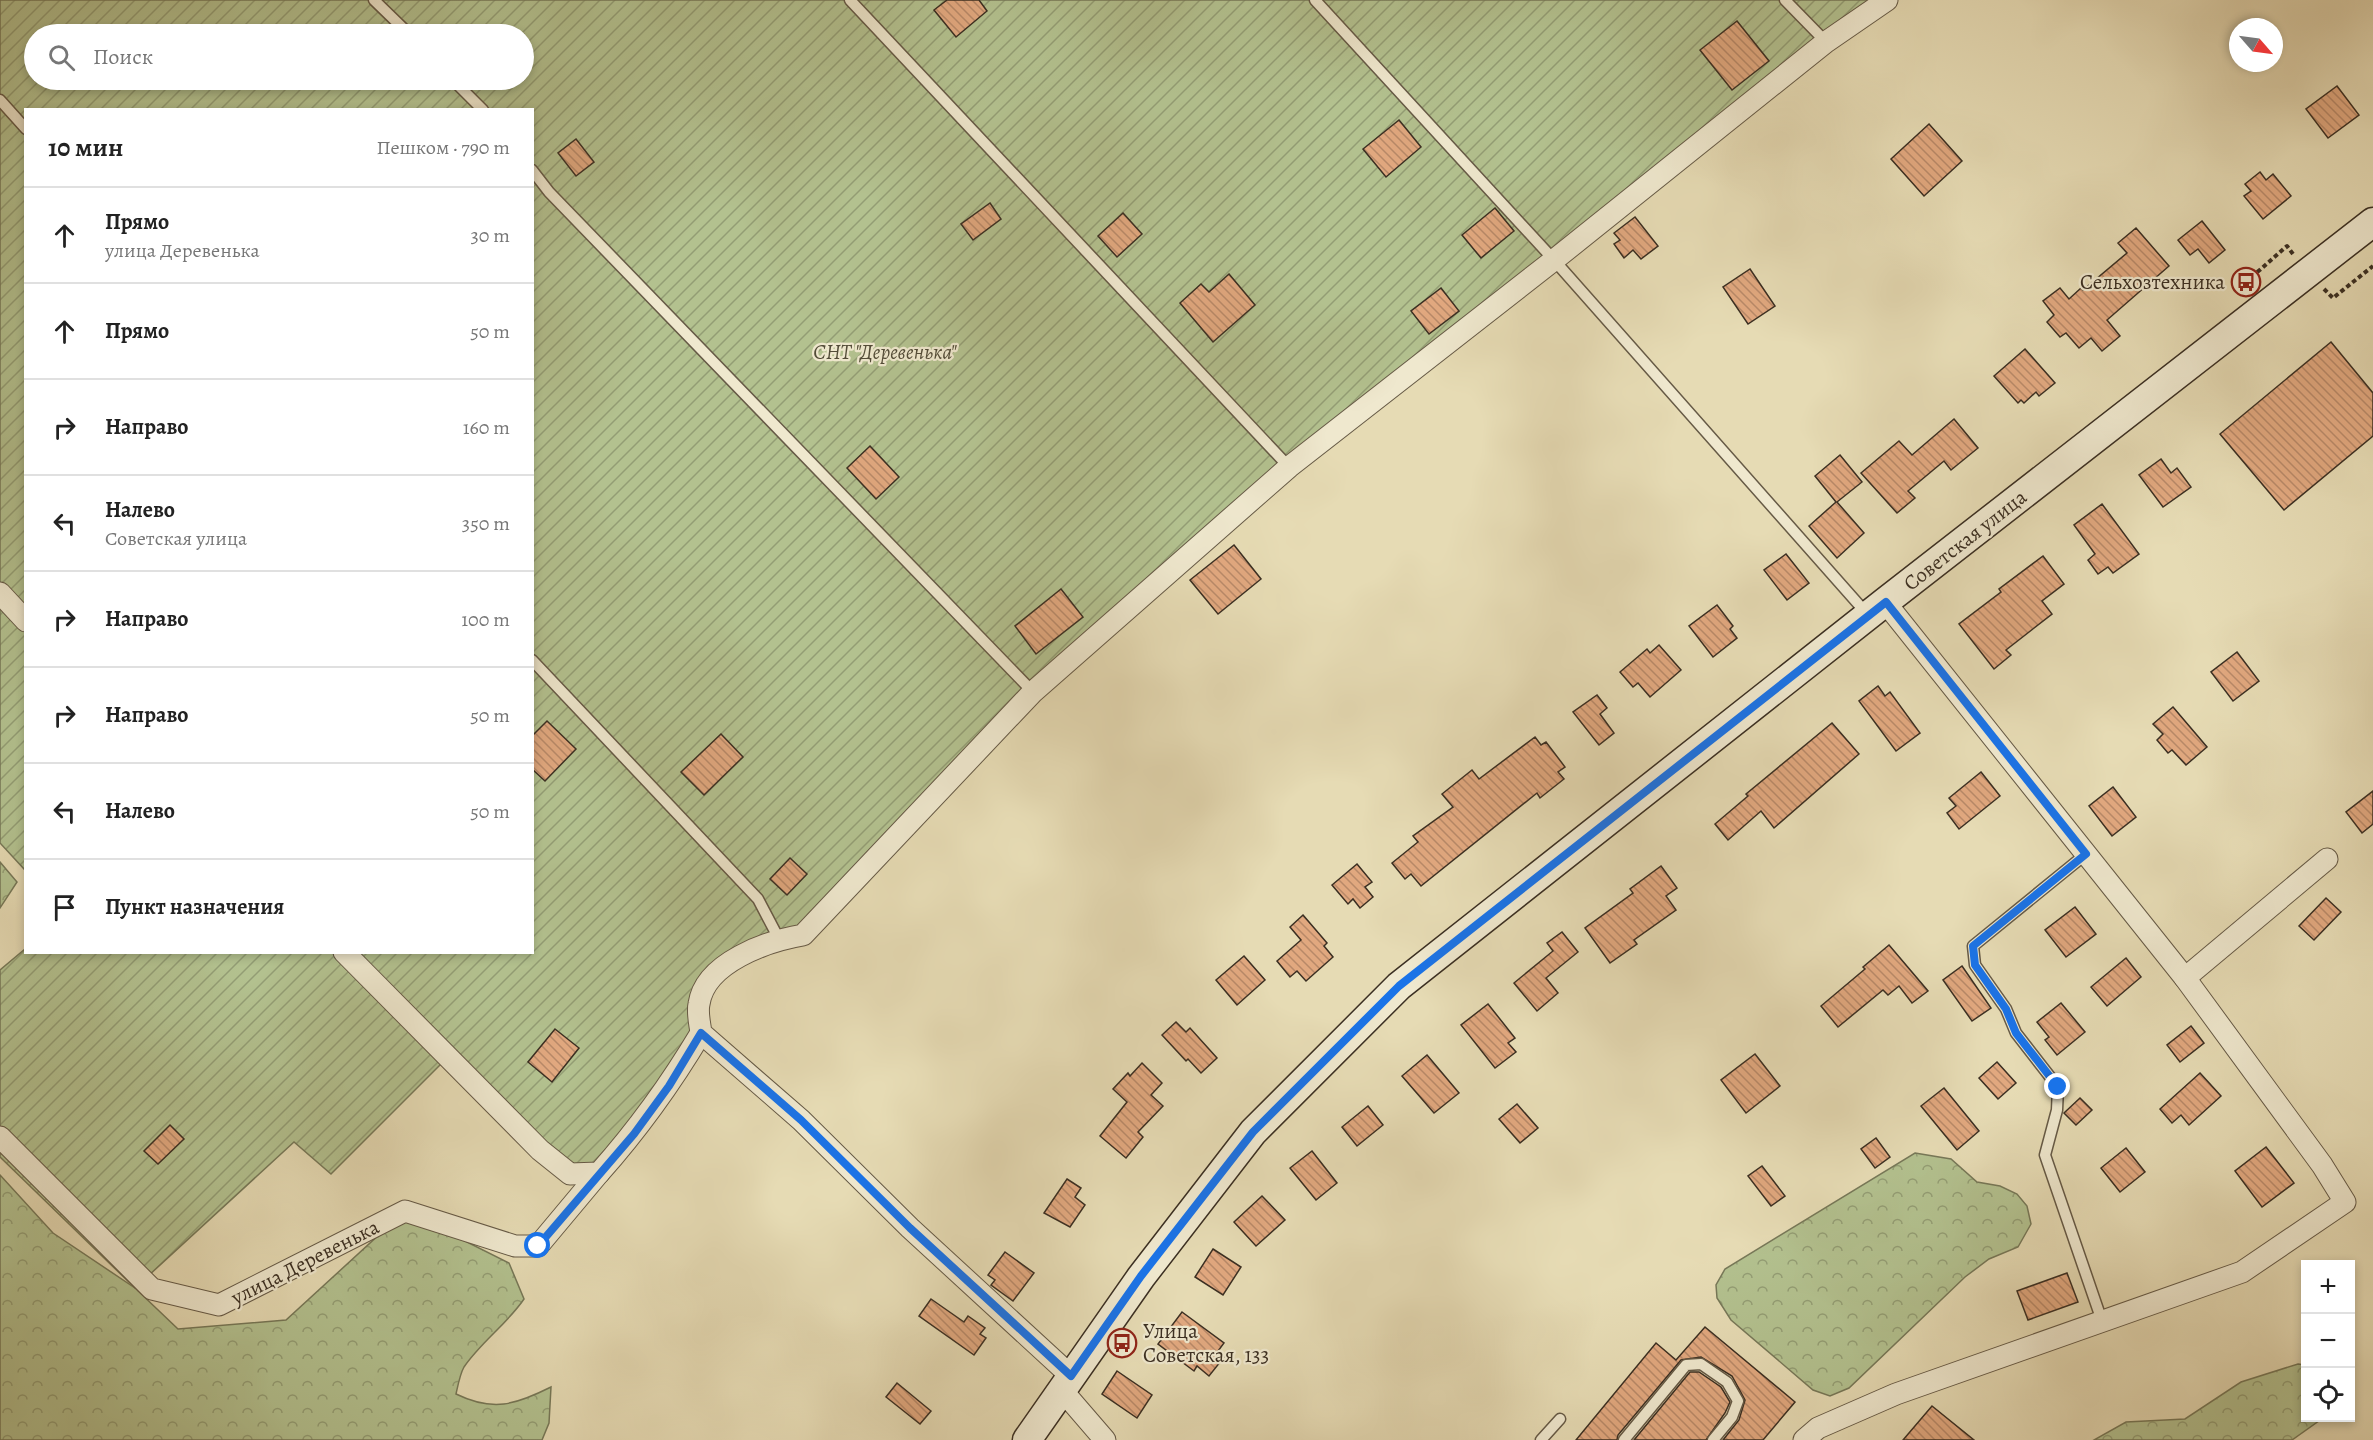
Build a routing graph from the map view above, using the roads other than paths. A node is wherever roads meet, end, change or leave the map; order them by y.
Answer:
1 (374, 0) edge
2 (850, 0) edge
3 (1315, 0) edge
4 (1785, 0) edge
5 (1887, 0) edge
6 (399, 24) edge
7 (1826, 42) junction
8 (463, 90) edge
9 (0, 100) edge
10 (481, 108) edge
11 (24, 127) edge
12 (534, 173) edge
13 (2373, 222) edge
14 (1554, 260) junction
15 (1289, 467) junction
16 (0, 593) edge
17 (1877, 609) junction
18 (24, 619) edge
19 (534, 662) edge
20 (1034, 692) junction
21 (2086, 854) junction
22 (2327, 859) dead end
23 (779, 939) junction
24 (346, 954) edge
25 (2185, 978) junction
26 (701, 1033) junction
27 (0, 1137) edge
28 (599, 1173) junction
29 (2102, 1321) junction
30 (1066, 1383) junction
31 (1560, 1419) dead end
32 (1027, 1440) edge
33 (1105, 1440) edge
34 (1541, 1440) edge
35 (1624, 1440) edge
36 (1713, 1440) edge
37 (1804, 1440) edge

1 - 6 lane
2 - 15 lane
3 - 14 lane
4 - 7 lane
5 - 7 street
7 - 14 street
8 - 10 lane
9 - 11 lane
12 - 20 lane
13 - 17 street, Советская улица
14 - 15 street
14 - 17 lane
15 - 20 street
16 - 18 street
17 - 21 street
17 - 30 street, Советская улица
19 - 23 lane
20 - 23 street
21 - 25 street
21 - 29 lane
22 - 25 street
23 - 26 street
24 - 28 street
25 - 29 street
26 - 28 street
26 - 30 street
27 - 28 street, улица Деревенька
29 - 37 street
30 - 32 street, Советская улица
30 - 33 street
31 - 34 lane
35 - 36 lane

